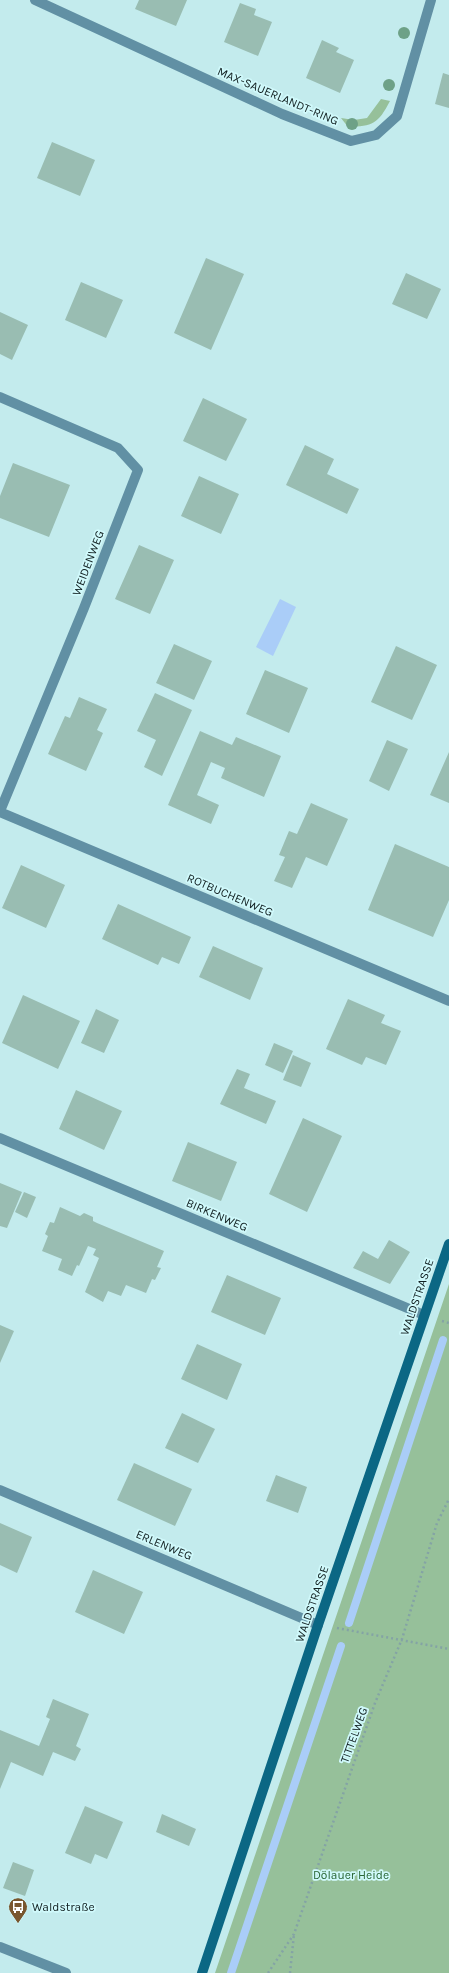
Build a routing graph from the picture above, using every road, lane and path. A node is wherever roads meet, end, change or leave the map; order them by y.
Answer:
1 (35, 0) edge
2 (431, 0) edge
3 (0, 397) edge
4 (0, 812) edge
5 (449, 1002) edge
6 (0, 1138) edge
7 (449, 1244) edge
8 (424, 1315) junction
9 (0, 1490) edge
10 (449, 1499) edge
11 (318, 1625) junction
12 (402, 1639) junction
13 (449, 1649) edge
14 (294, 1934) junction
15 (0, 1947) edge
16 (66, 1973) edge
17 (202, 1973) edge
18 (268, 1973) edge
19 (290, 1973) edge

1 - 2 street, MAX-SAUERLANDT-RING
3 - 4 street, WEIDENWEG
4 - 5 street, ROTBUCHENWEG
6 - 8 street, BIRKENWEG
7 - 8 main road, WALDSTRASSE
8 - 11 main road, WALDSTRASSE
9 - 11 street, ERLENWEG
10 - 12 path, TITTELWEG
11 - 12 path
11 - 17 main road, WALDSTRASSE
12 - 13 path
12 - 14 path, TITTELWEG
14 - 18 path, TITTELWEG
14 - 19 path
15 - 16 street

